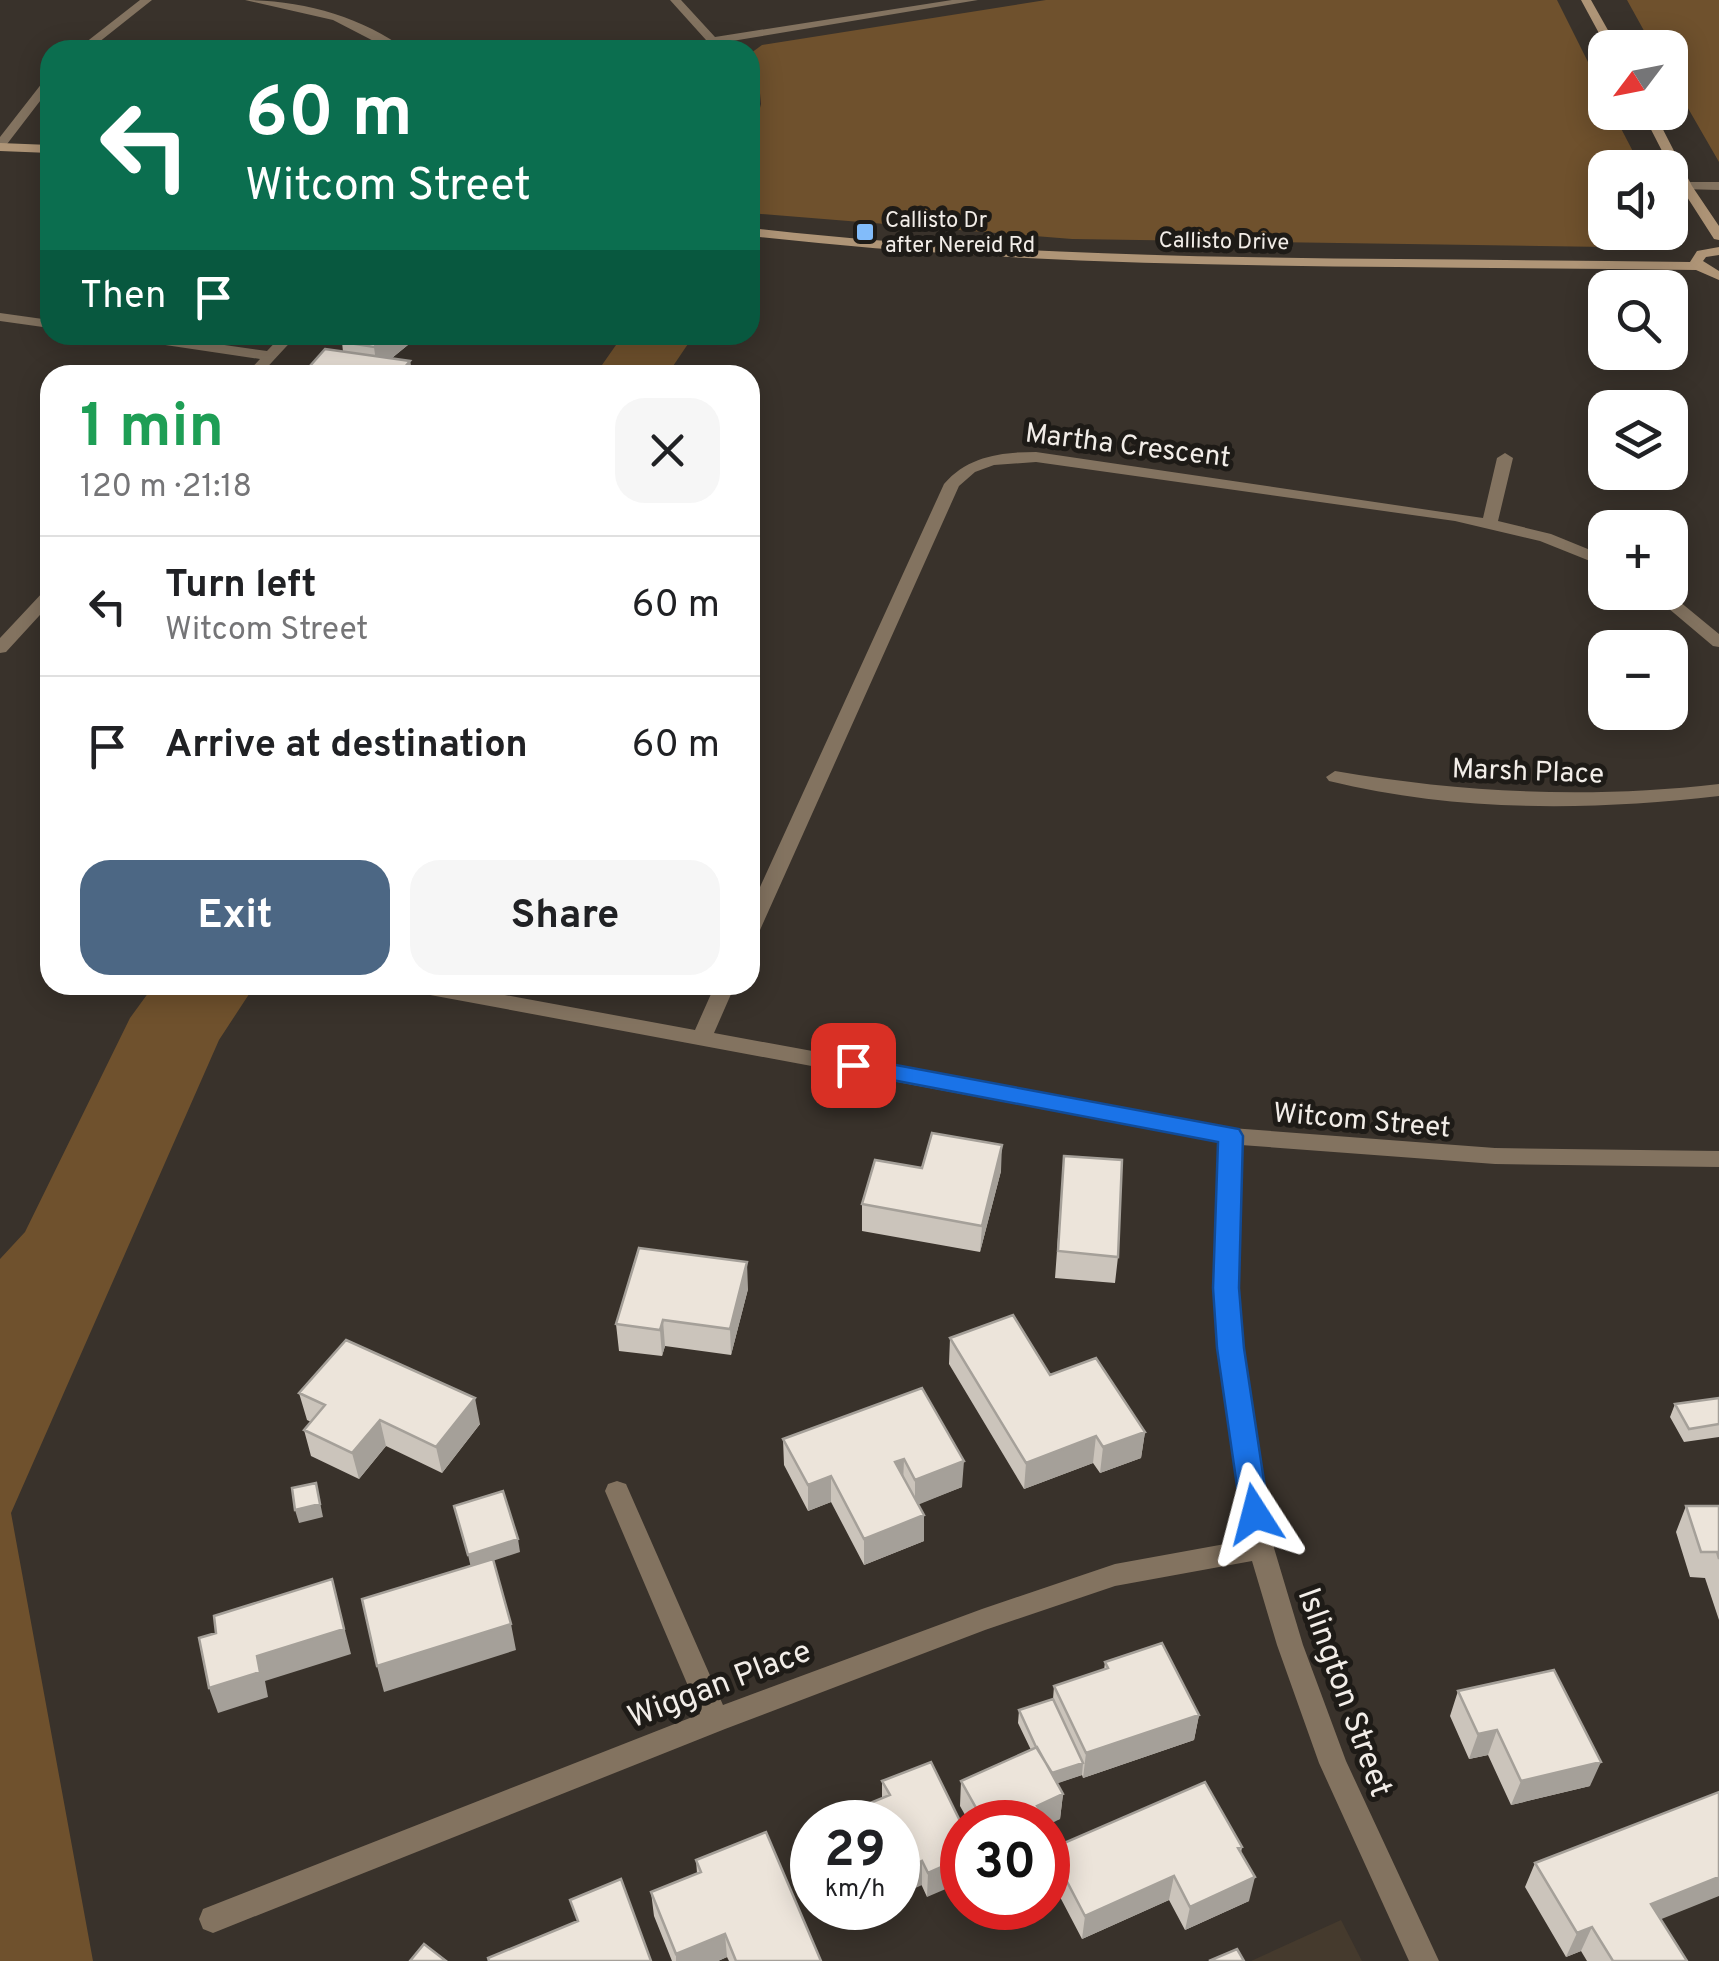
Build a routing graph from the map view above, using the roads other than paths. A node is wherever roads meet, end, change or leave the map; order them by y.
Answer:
1 (147, 0) edge
2 (250, 0) edge
3 (675, 0) edge
4 (974, 0) edge
5 (1586, 0) edge
6 (1604, 30) edge
7 (95, 40) edge
8 (381, 40) edge
9 (712, 40) edge
10 (746, 40) edge
11 (40, 93) edge
12 (0, 146) edge
13 (40, 148) edge
14 (1688, 186) edge
15 (1719, 186) edge
16 (1688, 189) edge
17 (760, 233) edge
18 (1719, 236) edge
19 (1719, 251) edge
20 (1698, 266) junction
21 (1719, 276) edge
22 (0, 317) edge
23 (40, 323) edge
24 (194, 345) edge
25 (280, 345) edge
26 (270, 356) junction
27 (261, 365) edge
28 (1506, 458) dead end
29 (1490, 523) junction
30 (1588, 555) edge
31 (40, 605) edge
32 (1679, 610) edge
33 (1719, 642) edge
34 (0, 648) edge
35 (1334, 778) dead end
36 (1719, 790) edge
37 (760, 908) edge
38 (470, 995) edge
39 (720, 995) edge
40 (702, 1036) junction
41 (1231, 1136) junction
42 (1719, 1159) edge
43 (617, 1491) dead end
44 (1261, 1548) junction
45 (716, 1720) junction
46 (213, 1920) dead end
47 (1424, 1961) edge

1 - 7 street
2 - 8 street
3 - 9 street
4 - 10 street
5 - 6 street
11 - 12 street
12 - 13 street
14 - 15 street
16 - 18 street
17 - 20 street, Callisto Drive
19 - 20 street
20 - 21 street
22 - 23 street
24 - 26 street
25 - 26 street
26 - 27 street
28 - 29 street
29 - 30 street, Martha Crescent
29 - 37 street, Martha Crescent
31 - 34 street
32 - 33 street
35 - 36 street, Marsh Place
38 - 40 street, Witcom Street
39 - 40 street
40 - 41 street, Witcom Street
41 - 42 street, Witcom Street
41 - 44 street, Islington Street
43 - 45 street
44 - 45 street, Wiggan Place
44 - 47 street, Islington Street
45 - 46 street, Wiggan Place

